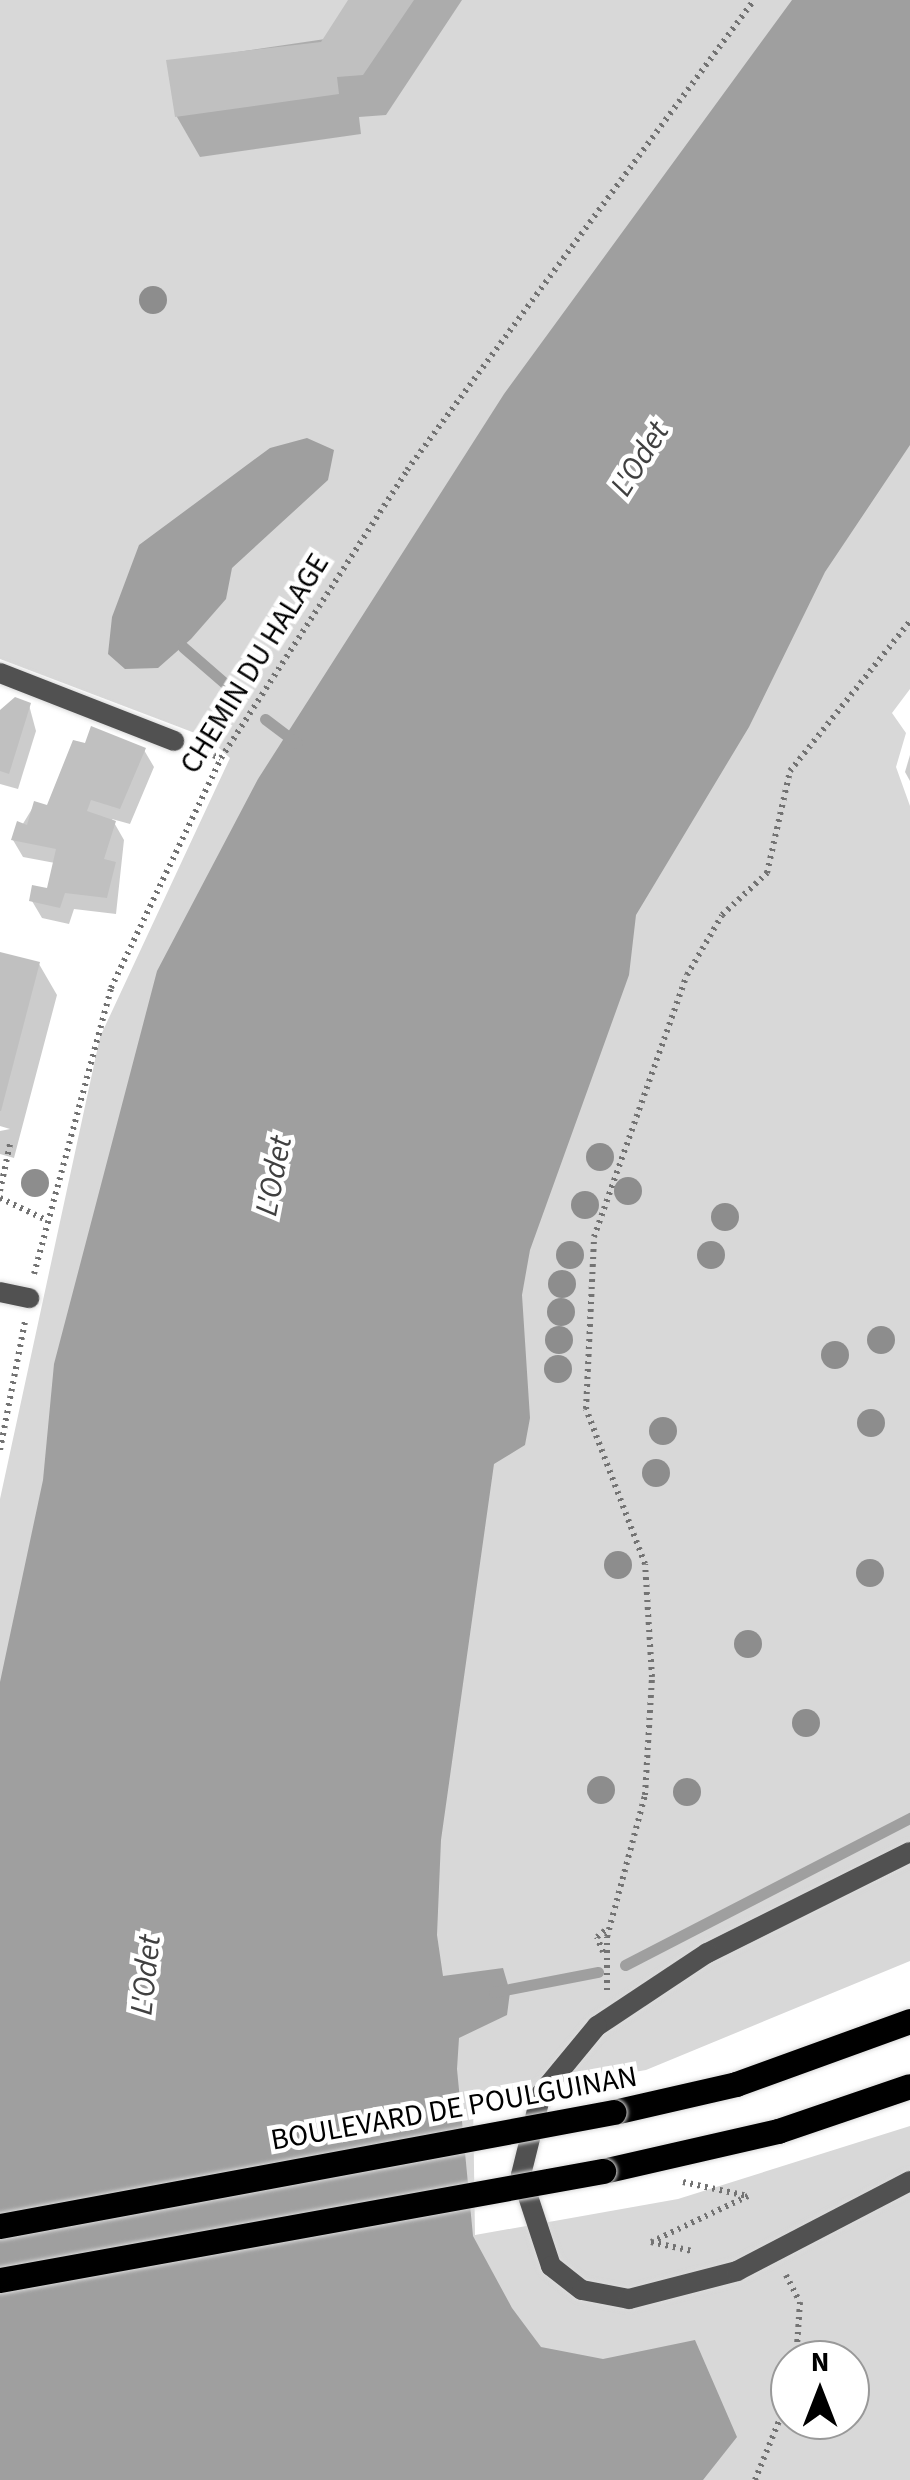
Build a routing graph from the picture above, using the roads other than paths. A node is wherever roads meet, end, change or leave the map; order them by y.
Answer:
1 (0, 673) edge
2 (174, 741) dead end
3 (0, 1292) edge
4 (29, 1298) road end
5 (910, 1852) edge
6 (910, 2018) edge
7 (910, 2086) edge
8 (910, 2182) edge
9 (0, 2226) edge
10 (0, 2280) edge

1 - 2 street
3 - 4 street
5 - 8 street
6 - 9 main road, BOULEVARD DE POULGUINAN, bridge
7 - 10 main road, bridge

